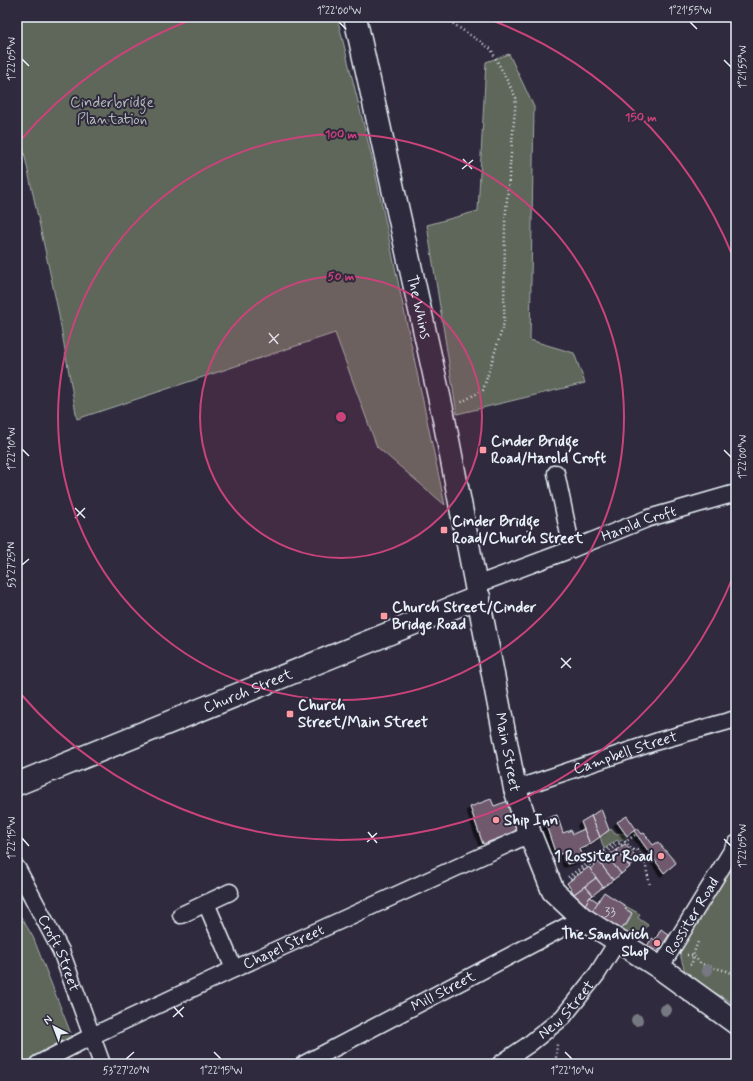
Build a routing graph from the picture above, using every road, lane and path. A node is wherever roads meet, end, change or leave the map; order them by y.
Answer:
1 (355, 17) edge
2 (442, 17) edge
3 (443, 414) junction
4 (556, 473) dead end
5 (736, 493) edge
6 (572, 549) junction
7 (478, 591) junction
8 (736, 719) edge
9 (17, 784) edge
10 (515, 789) junction
11 (530, 834) junction
12 (635, 835) dead end
13 (625, 841) junction
14 (615, 843) dead end
15 (736, 844) edge
16 (17, 868) edge
17 (650, 886) dead end
18 (230, 892) dead end
19 (206, 903) junction
20 (181, 914) dead end
21 (582, 918) junction
22 (617, 942) junction
23 (686, 955) dead end
24 (660, 968) junction
25 (234, 969) junction
26 (736, 975) edge
27 (736, 1023) edge
28 (92, 1036) junction
29 (38, 1064) edge
30 (102, 1064) edge
31 (304, 1064) edge
32 (500, 1064) edge

1 - 3 main road, The Whins
2 - 3 path
3 - 7 main road, The Whins
4 - 6 street
5 - 6 street, Harold Croft
6 - 7 street, Harold Croft
7 - 9 main road, Church Street
7 - 10 main road, Main Street
8 - 10 street, Campbell Street
10 - 11 main road, Main Street
11 - 21 main road, Main Street
11 - 25 street, Chapel Street
12 - 13 path
13 - 14 path
13 - 17 path
15 - 24 street, Rossiter Road
16 - 28 street, Croft Street
18 - 19 street
19 - 20 street
19 - 25 street
21 - 22 main road, Main Street
21 - 31 street, Mill Street
22 - 24 main road, Main Street
22 - 32 street, New Street
23 - 26 path
24 - 27 main road, Main Street
25 - 28 street, Chapel Street
28 - 29 street, Chapel Street
28 - 30 street, Croft Street

